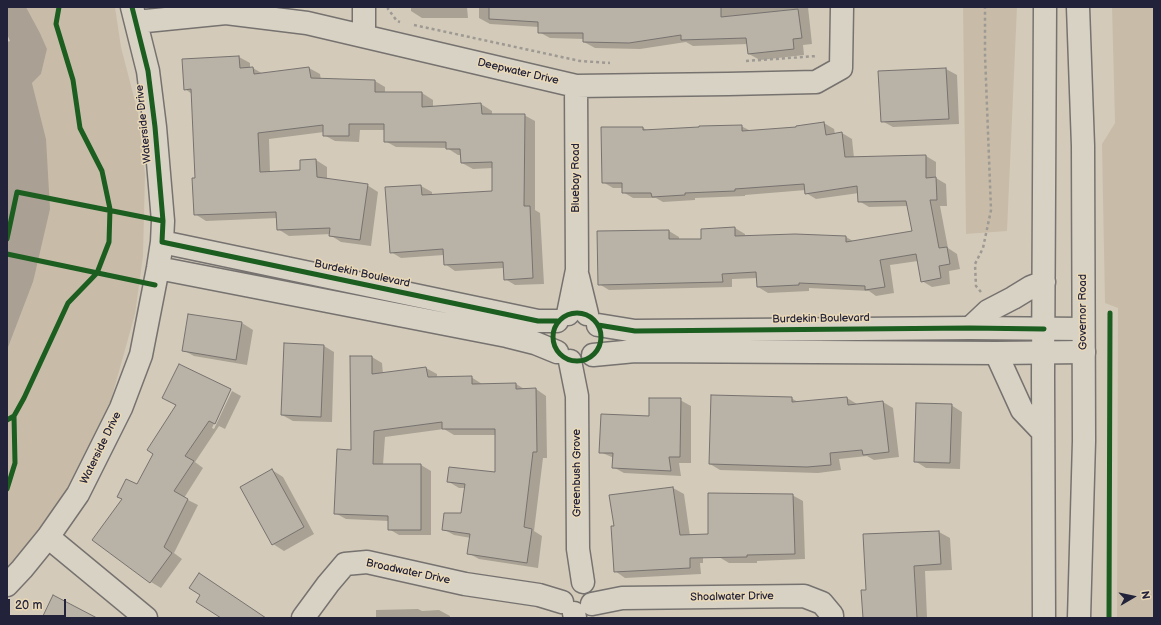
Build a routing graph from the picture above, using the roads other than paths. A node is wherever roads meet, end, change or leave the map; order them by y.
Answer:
1 (364, 7) edge
2 (842, 7) edge
3 (1045, 7) edge
4 (1078, 7) edge
5 (134, 15) edge
6 (364, 36) junction
7 (576, 86) junction
8 (162, 242) junction
9 (158, 268) junction
10 (1044, 282) junction
11 (578, 319) junction
12 (970, 328) junction
13 (1044, 329) junction
14 (1083, 329) junction
15 (1044, 352) junction
16 (1084, 352) junction
17 (996, 353) junction
18 (577, 357) junction
19 (1044, 432) junction
20 (48, 538) junction
21 (7, 585) edge
22 (578, 601) edge
23 (146, 618) edge
24 (303, 618) edge
25 (832, 618) edge
26 (1044, 618) edge
27 (1079, 618) edge

1 - 6 street
2 - 7 street, Deepwater Drive
3 - 10 street
4 - 14 street, Governor Road
5 - 6 street, Deepwater Drive
5 - 8 street, Waterside Drive
6 - 7 street, Deepwater Drive
7 - 11 street, Bluebay Road
8 - 9 street, Waterside Drive
8 - 11 street, Burdekin Boulevard
9 - 18 street
9 - 20 street, Waterside Drive
10 - 12 street
10 - 13 street
11 - 12 street, Burdekin Boulevard
11 - 18 street
11 - 18 street
12 - 13 street, Burdekin Boulevard
13 - 14 street, Burdekin Boulevard
13 - 15 street
14 - 16 street, Governor Road
15 - 16 street
15 - 17 street
15 - 19 street
16 - 27 street, Governor Road
17 - 18 street
17 - 19 street
18 - 22 street, Greenbush Grove
19 - 26 street
20 - 21 street, Waterside Drive
20 - 23 street
22 - 24 street, Broadwater Drive
22 - 25 street, Shoalwater Drive

